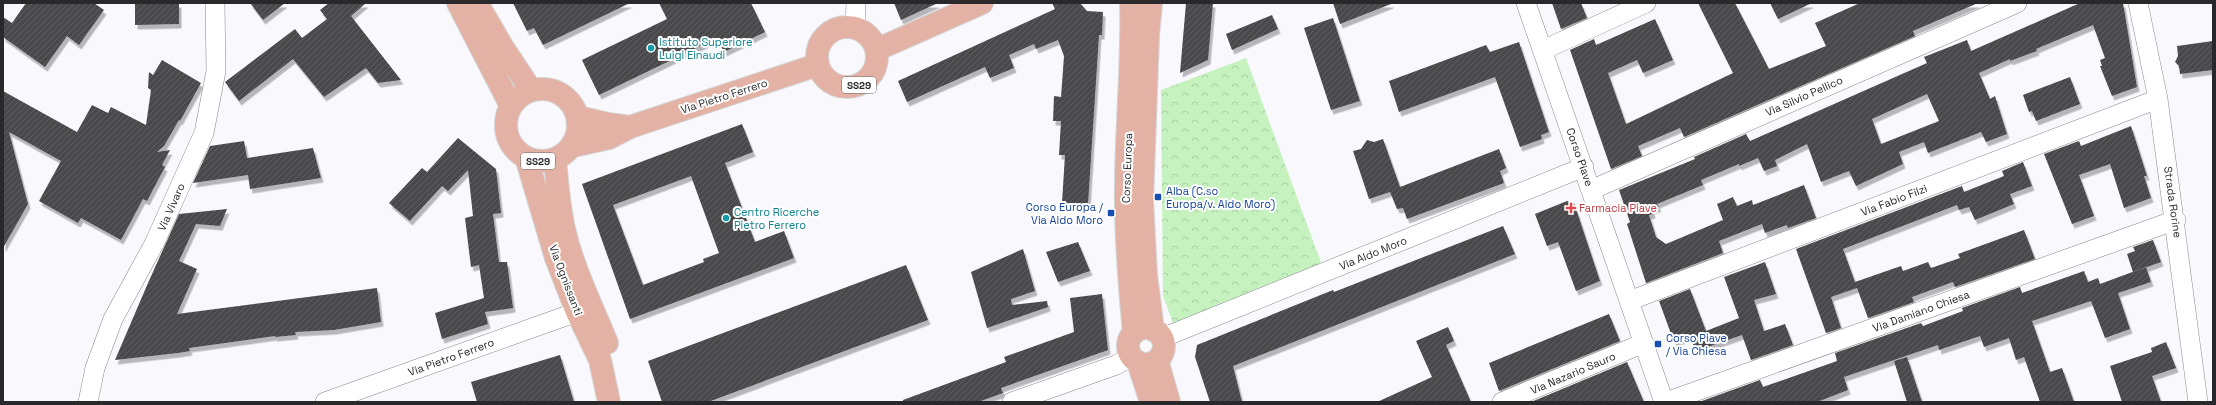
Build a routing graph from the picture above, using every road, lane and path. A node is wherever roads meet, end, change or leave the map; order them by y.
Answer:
1 (215, 3) edge
2 (458, 3) edge
3 (478, 3) edge
4 (856, 3) edge
5 (982, 3) edge
6 (1131, 3) edge
7 (1151, 3) edge
8 (1526, 3) edge
9 (1646, 3) edge
10 (2017, 3) edge
11 (2138, 3) edge
12 (856, 28) junction
13 (876, 50) junction
14 (1543, 50) junction
15 (817, 65) junction
16 (531, 90) junction
17 (2158, 99) junction
18 (511, 106) junction
19 (578, 117) junction
20 (630, 127) junction
21 (573, 146) junction
22 (526, 157) junction
23 (555, 159) junction
24 (1584, 167) junction
25 (1591, 190) junction
26 (2176, 220) junction
27 (1629, 301) junction
28 (577, 312) junction
29 (1150, 334) junction
30 (1644, 343) junction
31 (1142, 360) junction
32 (88, 402) edge
33 (325, 402) edge
34 (610, 402) edge
35 (624, 402) edge
36 (1012, 402) edge
37 (1151, 402) edge
38 (1169, 402) edge
39 (1502, 402) edge
40 (1665, 402) edge
41 (2198, 402) edge

1 - 32 street, Via Vivaro
2 - 18 main road
3 - 16 main road
4 - 12 street
5 - 13 main road
6 - 29 main road, Corso Europa
7 - 29 main road, Corso Europa
8 - 14 street, Corso Piave
9 - 14 street
10 - 25 street, Via Silvio Pellico
11 - 17 street, Strada Rorine
12 - 13 main road
12 - 15 main road
13 - 15 main road, SS29
14 - 24 street, Corso Piave
15 - 20 main road, Via Pietro Ferrero / SS29
16 - 18 main road
16 - 19 main road
17 - 26 street, Strada Rorine
17 - 27 street, Via Fabio Filzi
18 - 22 main road, SS29
19 - 20 main road, SS29
19 - 21 main road
20 - 21 main road, SS29
21 - 23 main road, SS29
22 - 23 main road, SS29
22 - 28 main road, Via Ognissanti
23 - 35 main road, Via Ognissanti
24 - 25 street, Corso Piave
24 - 29 street, Via Aldo Moro
25 - 27 street, Corso Piave
26 - 40 street, Via Damiano Chiesa
26 - 41 street, Strada Rorine
27 - 30 street, Corso Piave
28 - 33 street, Via Pietro Ferrero
28 - 34 main road, Via Ognissanti
29 - 31 main road, Corso Europa
29 - 31 main road, Corso Europa
30 - 39 street, Via Nazario Sauro
30 - 40 street, Corso Piave
31 - 36 street
31 - 37 main road, Corso Europa
31 - 38 main road, Corso Europa

